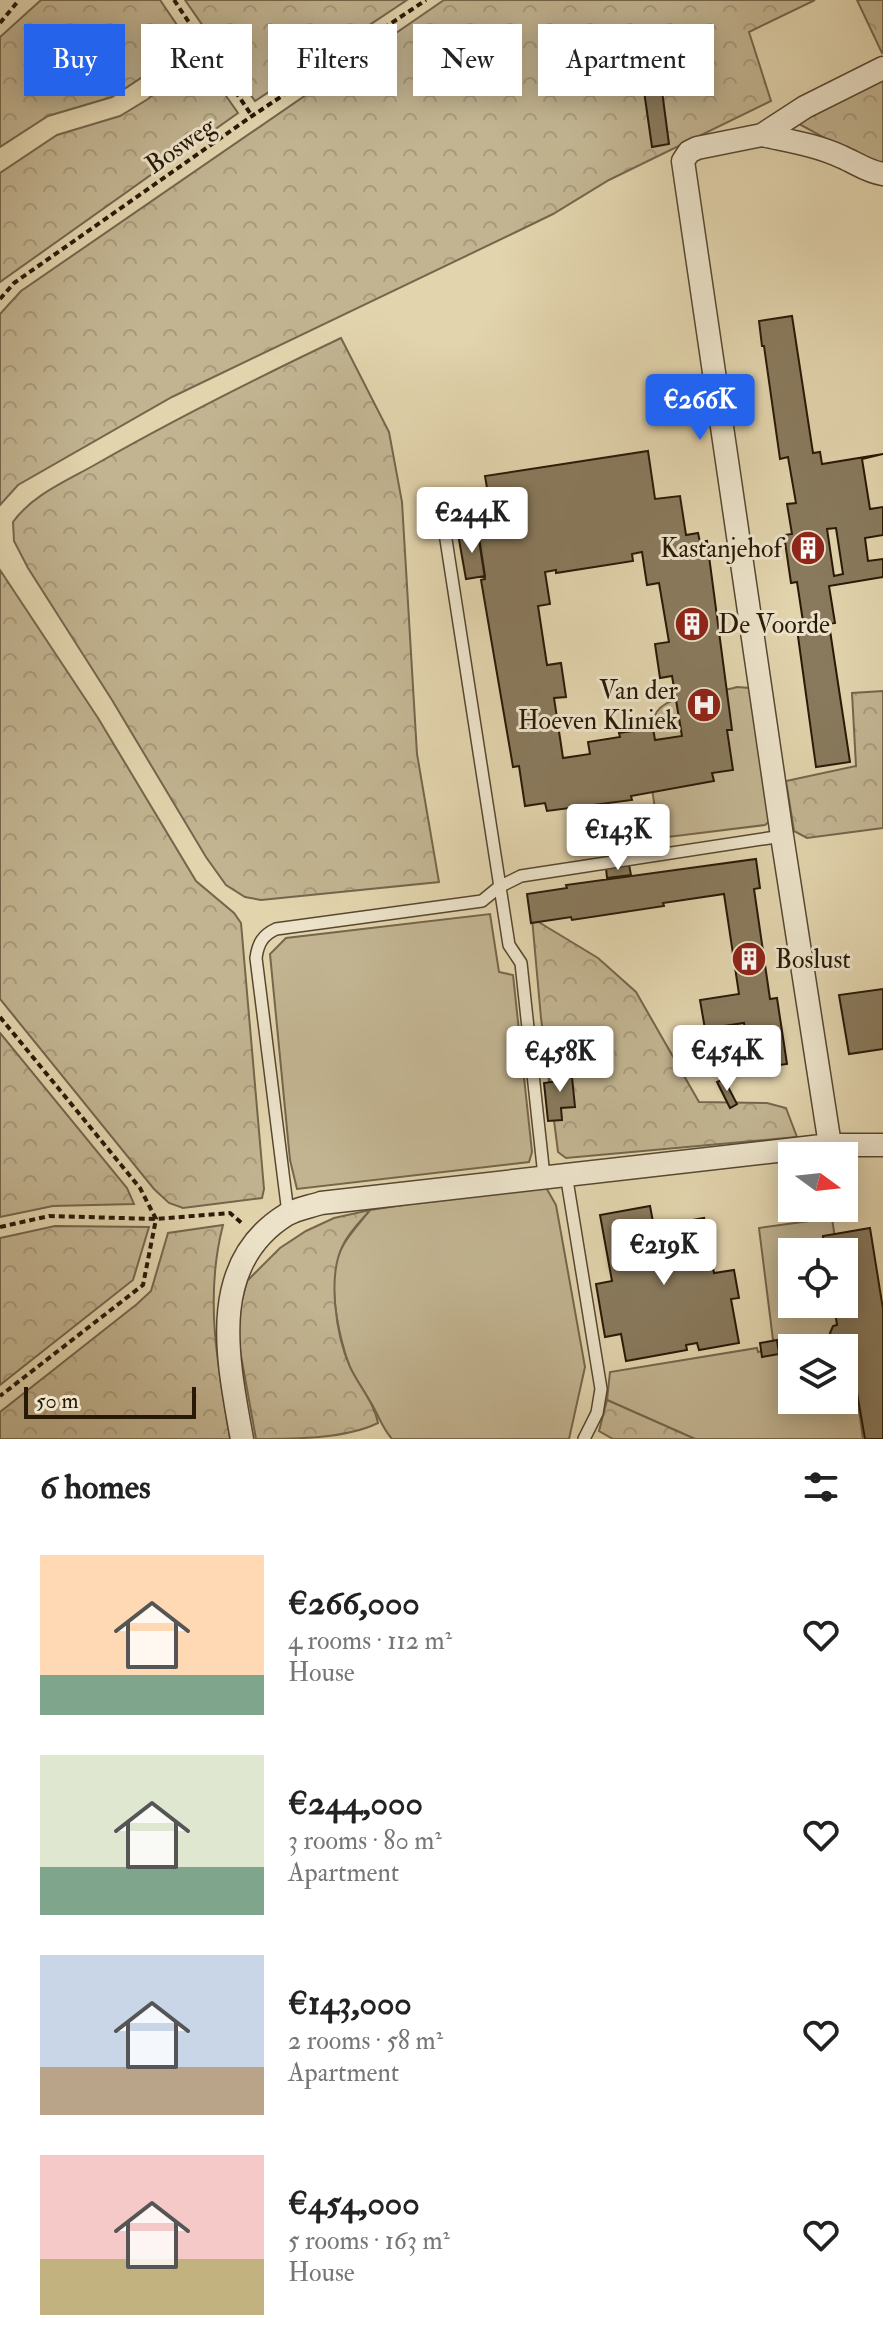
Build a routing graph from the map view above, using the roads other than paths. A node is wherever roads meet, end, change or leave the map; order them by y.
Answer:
1 (883, 68) edge
2 (762, 135) junction
3 (883, 174) edge
4 (440, 501) dead end
5 (782, 836) junction
6 (499, 887) junction
7 (830, 1142) edge
8 (858, 1145) edge
9 (883, 1145) edge
10 (778, 1151) edge
11 (555, 1175) junction
12 (288, 1213) junction
13 (242, 1439) edge
14 (584, 1439) edge

1 - 2 street
2 - 3 street
2 - 5 street
4 - 6 lane
5 - 6 lane
5 - 7 street
6 - 11 lane
6 - 12 lane
8 - 9 street
10 - 11 street
11 - 12 street
11 - 14 lane
12 - 13 street

